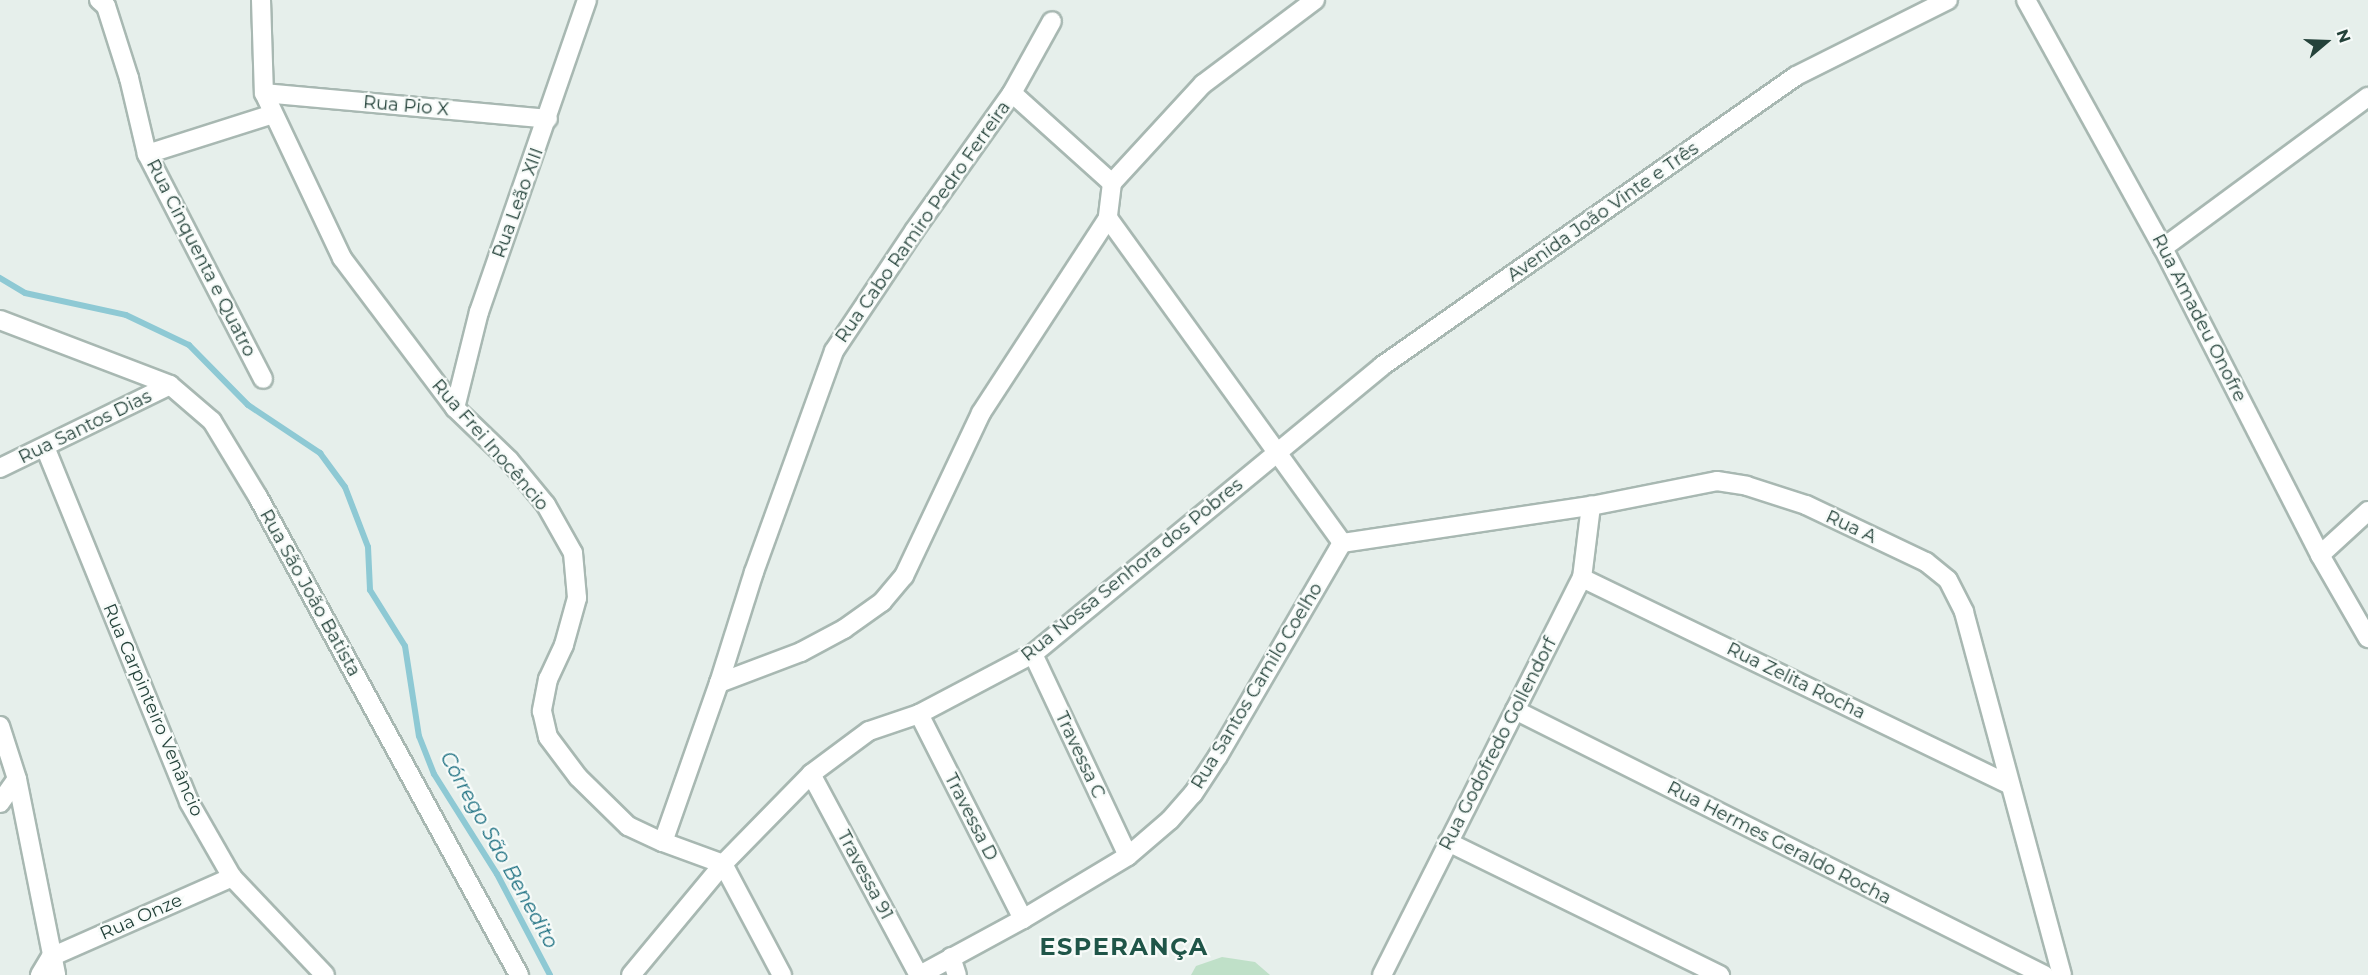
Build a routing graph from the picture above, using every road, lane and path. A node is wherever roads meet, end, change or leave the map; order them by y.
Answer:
1 (99, 0) edge
2 (261, 0) edge
3 (587, 0) edge
4 (1315, 0) edge
5 (1948, 0) edge
6 (2026, 0) edge
7 (1052, 21) dead end
8 (264, 93) junction
9 (1012, 93) junction
10 (2368, 97) edge
11 (273, 114) junction
12 (548, 120) junction
13 (147, 154) junction
14 (1112, 183) junction
15 (1108, 218) junction
16 (2163, 248) junction
17 (0, 320) edge
18 (263, 379) dead end
19 (170, 385) junction
20 (456, 408) junction
21 (45, 447) junction
22 (1277, 454) junction
23 (0, 468) edge
24 (1591, 506) junction
25 (2368, 511) edge
26 (1342, 543) junction
27 (2320, 555) junction
28 (1582, 578) junction
29 (2368, 638) edge
30 (1033, 654) junction
31 (719, 683) junction
32 (1515, 710) junction
33 (920, 714) junction
34 (0, 726) edge
35 (811, 774) junction
36 (8, 782) edge
37 (2010, 785) junction
38 (0, 803) edge
39 (663, 842) junction
40 (1448, 842) junction
41 (1128, 856) junction
42 (723, 864) junction
43 (232, 877) junction
44 (1023, 919) junction
45 (51, 957) junction
46 (951, 957) junction
47 (40, 975) edge
48 (56, 975) edge
49 (325, 975) edge
50 (519, 975) edge
51 (631, 975) edge
52 (782, 975) edge
53 (920, 975) edge
54 (957, 975) edge
55 (1382, 975) edge
56 (1720, 975) edge
57 (2044, 975) edge
58 (2062, 975) edge

1 - 13 street, Rua Cinquenta e Quatro
2 - 8 street, Rua Frei Inocêncio
3 - 12 street, Rua Leão XIII
4 - 14 street
5 - 22 street, Avenida João Vinte e Três
6 - 16 street, Rua Amadeu Onofre
7 - 9 street
8 - 11 street, Rua Frei Inocêncio
8 - 12 street, Rua Pio X
9 - 14 street, Rua Cabo Ramiro Pedro Ferreira
9 - 31 street, Rua Cabo Ramiro Pedro Ferreira
10 - 16 street
11 - 13 street
11 - 20 street, Rua Frei Inocêncio
12 - 20 street, Rua Leão XIII
13 - 18 street, Rua Cinquenta e Quatro
14 - 15 street
15 - 22 street
15 - 31 street
16 - 27 street, Rua Amadeu Onofre
17 - 19 street, Rua São João Batista
19 - 21 street, Rua Santos Dias
19 - 50 street, Rua São João Batista
20 - 39 street, Rua Frei Inocêncio
21 - 23 street, Rua Santos Dias
21 - 43 street, Rua Carpinteiro Venâncio
22 - 26 street
22 - 30 street, Rua Nossa Senhora dos Pobres
24 - 26 street, Rua A
24 - 28 street, Rua Godofredo Gollendorf
24 - 37 street, Rua A
25 - 27 street
26 - 41 street, Rua Santos Camilo Coelho
27 - 29 street, Rua Amadeu Onofre
28 - 32 street, Rua Godofredo Gollendorf
28 - 37 street, Rua Zelita Rocha
30 - 33 street, Rua Nossa Senhora dos Pobres
30 - 41 street, Travessa C
31 - 39 street, Rua Cabo Ramiro Pedro Ferreira
32 - 40 street, Rua Godofredo Gollendorf
32 - 57 street, Rua Hermes Geraldo Rocha
33 - 35 street, Rua Nossa Senhora dos Pobres
33 - 44 street, Travessa D
34 - 36 street
35 - 42 street, Rua Nossa Senhora dos Pobres
35 - 53 street, Travessa 91
36 - 38 street
36 - 45 street
37 - 58 street, Rua A
39 - 42 street, Rua Frei Inocêncio
40 - 55 street, Rua Godofredo Gollendorf
40 - 56 street
41 - 44 street, Rua Santos Camilo Coelho
42 - 51 street, Rua Nossa Senhora dos Pobres
42 - 52 street
43 - 45 street, Rua Onze
43 - 49 street, Rua Carpinteiro Venâncio
44 - 46 street, Rua Santos Camilo Coelho
45 - 47 street
45 - 48 street
46 - 53 street, Rua Santos Camilo Coelho
46 - 54 street

